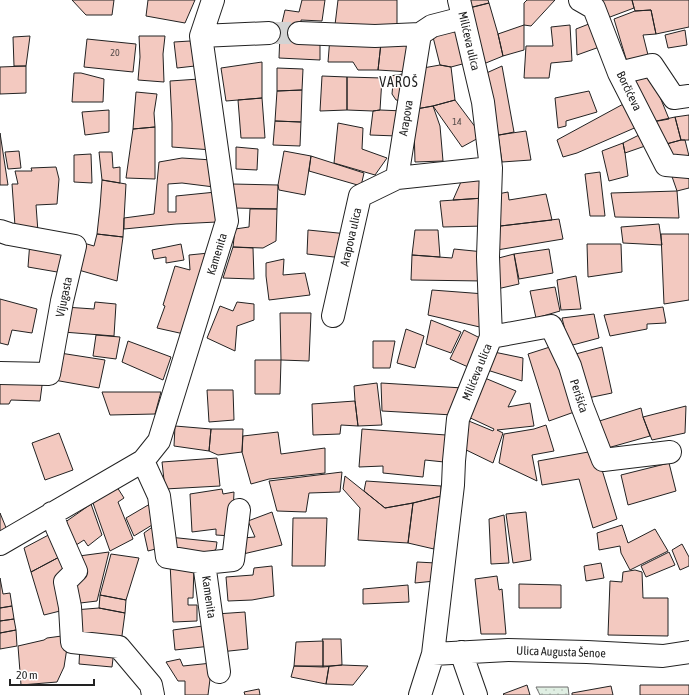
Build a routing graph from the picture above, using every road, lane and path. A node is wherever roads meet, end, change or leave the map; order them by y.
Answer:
1 (213, 0) edge
2 (580, 0) edge
3 (461, 9) edge
4 (269, 33) tunnel mouth
5 (299, 33) tunnel mouth
6 (420, 34) junction
7 (200, 36) junction
8 (619, 73) junction
9 (689, 96) edge
10 (689, 167) edge
11 (491, 168) junction
12 (397, 178) junction
13 (0, 231) edge
14 (333, 316) dead end
15 (491, 337) junction
16 (0, 373) edge
17 (670, 452) dead end
18 (143, 461) junction
19 (239, 510) dead end
20 (52, 513) junction
21 (0, 544) edge
22 (204, 563) junction
23 (460, 652) junction
24 (689, 652) edge
25 (433, 654) junction
26 (219, 672) dead end
27 (153, 695) edge
28 (420, 695) edge
29 (476, 695) edge

1 - 7 street, Kamenita
2 - 8 street, Borčićeva
3 - 6 street
3 - 11 street, Milićeva ulica
4 - 7 street
5 - 6 street
6 - 12 street, Arapova
7 - 18 street, Kamenita
8 - 9 street
8 - 10 street, Borčićeva
11 - 12 street, Arapova ulica
11 - 15 street, Milićeva ulica
12 - 14 street, Arapova ulica
13 - 16 street, Vijugasta
15 - 17 street, Perišića
15 - 25 street, Milićeva ulica
18 - 20 street, Kamenita
18 - 22 street, Kamenita
19 - 22 street
20 - 21 street, Kamenita
20 - 27 street
22 - 26 street, Kamenita
23 - 24 street, Ulica Augusta Šenoe
23 - 25 street, Ulica Augusta Šenoe
23 - 29 street
25 - 28 street, Milićeva ulica

